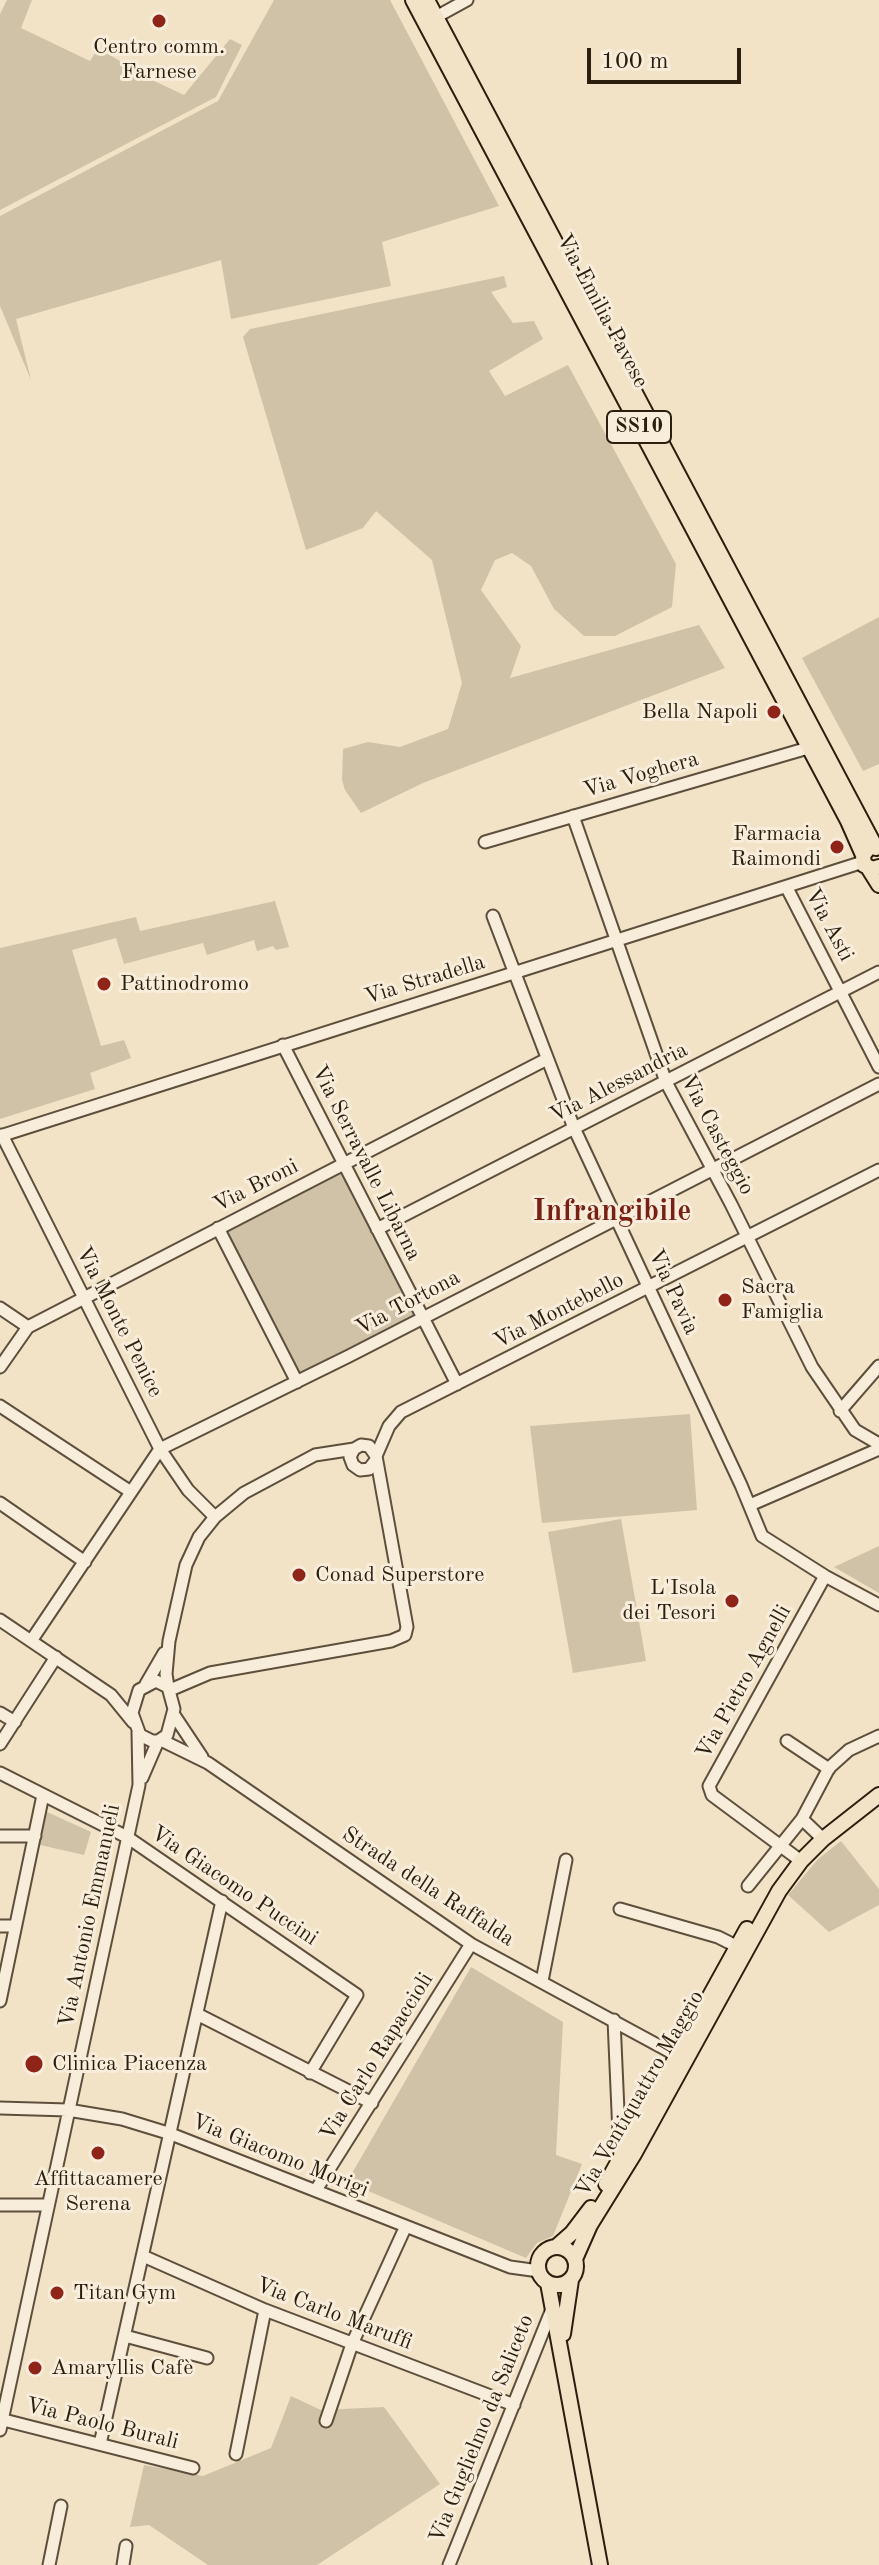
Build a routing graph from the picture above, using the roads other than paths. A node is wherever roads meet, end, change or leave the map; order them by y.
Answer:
1 (413, 0) edge
2 (427, 0) edge
3 (467, 0) edge
4 (436, 17) junction
5 (808, 748) junction
6 (573, 816) junction
7 (485, 842) dead end
8 (872, 859) edge
9 (879, 885) edge
10 (787, 888) junction
11 (493, 916) dead end
12 (617, 941) junction
13 (879, 972) edge
14 (514, 973) junction
15 (841, 991) junction
16 (283, 1045) junction
17 (547, 1059) junction
18 (879, 1067) edge
19 (666, 1082) junction
20 (879, 1084) edge
21 (574, 1128) junction
22 (1, 1135) edge
23 (343, 1163) junction
24 (712, 1169) junction
25 (879, 1170) edge
26 (616, 1219) junction
27 (218, 1228) junction
28 (377, 1229) junction
29 (748, 1239) junction
30 (649, 1289) junction
31 (83, 1296) junction
32 (0, 1308) edge
33 (423, 1317) junction
34 (28, 1327) junction
35 (879, 1366) edge
36 (0, 1367) edge
37 (297, 1382) junction
38 (457, 1384) junction
39 (0, 1406) edge
40 (840, 1411) junction
41 (389, 1426) junction
42 (360, 1447) junction
43 (879, 1447) edge
44 (160, 1449) junction
45 (329, 1452) junction
46 (376, 1458) junction
47 (352, 1463) junction
48 (365, 1470) junction
49 (380, 1487) junction
50 (131, 1492) junction
51 (0, 1503) edge
52 (750, 1505) junction
53 (215, 1517) junction
54 (85, 1562) junction
55 (825, 1576) junction
56 (879, 1605) edge
57 (0, 1620) edge
58 (31, 1641) junction
59 (169, 1641) junction
60 (56, 1657) junction
61 (190, 1682) junction
62 (169, 1688) junction
63 (142, 1689) junction
64 (111, 1695) junction
65 (174, 1710) junction
66 (0, 1713) edge
67 (15, 1722) junction
68 (136, 1727) junction
69 (879, 1736) edge
70 (160, 1740) junction
71 (787, 1741) dead end
72 (0, 1744) edge
73 (208, 1763) junction
74 (829, 1769) junction
75 (0, 1773) edge
76 (139, 1785) junction
77 (43, 1795) junction
78 (879, 1795) edge
79 (802, 1819) junction
80 (0, 1836) edge
81 (35, 1836) junction
82 (127, 1837) junction
83 (823, 1839) junction
84 (783, 1845) junction
85 (799, 1859) junction
86 (566, 1860) dead end
87 (748, 1886) dead end
88 (222, 1901) junction
89 (620, 1909) dead end
90 (0, 1926) edge
91 (15, 1926) junction
92 (471, 1944) junction
93 (742, 1949) junction
94 (542, 1981) junction
95 (0, 2001) edge
96 (197, 2014) junction
97 (614, 2020) junction
98 (676, 2055) junction
99 (310, 2073) junction
100 (372, 2103) junction
101 (0, 2108) edge
102 (68, 2110) junction
103 (171, 2134) junction
104 (627, 2156) junction
105 (316, 2190) junction
106 (0, 2205) edge
107 (47, 2205) junction
108 (405, 2228) junction
109 (556, 2247) junction
110 (143, 2256) junction
111 (575, 2259) junction
112 (544, 2277) junction
113 (571, 2280) junction
114 (553, 2309) junction
115 (265, 2310) junction
116 (125, 2336) junction
117 (352, 2344) junction
118 (207, 2358) dead end
119 (562, 2362) junction
120 (514, 2405) junction
121 (326, 2421) dead end
122 (1, 2423) edge
123 (100, 2444) junction
124 (236, 2454) dead end
125 (193, 2468) dead end
126 (61, 2506) dead end
127 (126, 2546) dead end
128 (49, 2565) edge
129 (123, 2565) edge
130 (449, 2565) edge
131 (600, 2565) edge

1 - 5 main road, Via Emilia Pavese / SS10
2 - 4 main road, Via Emilia Pavese / SS10
3 - 4 street
4 - 8 main road, Via Emilia Pavese / SS10
5 - 6 street, Via Voghera
5 - 8 main road, Via Emilia Pavese / SS10
6 - 7 street, Via Voghera
6 - 12 street, Via Casteggio
8 - 9 main road, Via Emilia Pavese / SS10
8 - 10 street, Via Stradella
10 - 12 street, Via Stradella
10 - 15 street, Via Asti
11 - 14 street, Via Pavia
12 - 14 street, Via Stradella
12 - 19 street, Via Casteggio
13 - 15 street, Via Alessandria
14 - 16 street, Via Stradella
14 - 17 street, Via Pavia
15 - 18 street, Via Asti
15 - 19 street, Via Alessandria
16 - 22 street, Via Stradella
16 - 23 street, Via Serravalle Libarna
17 - 21 street, Via Pavia
17 - 23 street, Via Broni
19 - 21 street, Via Alessandria
19 - 24 street, Via Casteggio
20 - 24 street, Via Tortona
21 - 26 street, Via Pavia
21 - 28 street, Via Alessandria
22 - 31 street, Via Monte Penice
23 - 27 street, Via Broni
23 - 28 street, Via Serravalle Libarna
24 - 26 street, Via Tortona
24 - 29 street, Via Casteggio
25 - 29 street, Via Montebello
26 - 30 street, Via Pavia
26 - 33 street, Via Tortona
27 - 31 street, Via Broni
27 - 37 street
28 - 33 street, Via Serravalle Libarna
29 - 30 street, Via Montebello
29 - 40 street, Via Casteggio
30 - 38 street, Via Montebello
30 - 52 street, Via Pavia
31 - 34 street, Via Broni
31 - 44 street, Via Monte Penice
32 - 34 street
33 - 37 street, Via Tortona
33 - 38 street, Via Serravalle Libarna
34 - 36 street, Via Broni
35 - 40 street
37 - 44 street, Via Tortona
38 - 41 street, Via Montebello
39 - 50 street
40 - 43 street, Via Casteggio
41 - 42 street, Via Montebello
41 - 46 street, Via Montebello
42 - 45 street
42 - 46 street
42 - 47 street
43 - 52 street
44 - 50 street, Via Tortona
44 - 53 street, Via Monte Penice
45 - 47 street
45 - 53 street
46 - 48 street
46 - 49 street
47 - 48 street
48 - 49 street
49 - 61 street
50 - 54 street, Via Tortona
51 - 54 street
52 - 55 street, Via Pavia
53 - 59 street
54 - 58 street, Via Tortona
55 - 56 street, Via Pavia
55 - 84 street, Via Pietro Agnelli
57 - 58 street, Strada della Raffalda
58 - 60 street, Strada della Raffalda
59 - 62 street
59 - 63 street
60 - 64 street, Strada della Raffalda
60 - 67 street
61 - 62 street
61 - 65 street
62 - 63 street
62 - 65 street, Strada della Raffalda
63 - 64 street
63 - 68 street
64 - 68 street, Strada della Raffalda
65 - 70 street
65 - 73 street, Strada della Raffalda
66 - 67 street
67 - 72 street
68 - 70 street, Strada della Raffalda
68 - 76 street, Via Antonio Emmanueli
69 - 74 street
70 - 73 street, Strada della Raffalda
70 - 76 street, Via Antonio Emmanueli
71 - 74 street
73 - 92 street, Strada della Raffalda
74 - 79 street
75 - 77 street, Via Giacomo Puccini
76 - 82 street, Via Antonio Emmanueli
77 - 81 street
77 - 82 street, Via Giacomo Puccini
78 - 83 main road, Via Ventiquattro Maggio
79 - 83 street
79 - 84 street
80 - 81 street
81 - 91 street
82 - 88 street, Via Giacomo Puccini
82 - 102 street, Via Antonio Emmanueli
83 - 85 main road, Via Ventiquattro Maggio
84 - 85 street, Via Pietro Agnelli
84 - 87 street
85 - 93 main road, Via Ventiquattro Maggio
86 - 94 street
88 - 96 street
88 - 99 street, Via Giacomo Puccini
89 - 93 street
90 - 91 street
91 - 95 street
92 - 94 street, Strada della Raffalda
92 - 100 street, Via Carlo Rapaccioli
93 - 98 main road, Via Ventiquattro Maggio
93 - 104 main road, Via Ventiquattro Maggio
94 - 97 street, Strada della Raffalda
96 - 99 street
96 - 103 street
97 - 98 street, Strada della Raffalda
97 - 104 street, Via Ventiquattro Maggio
98 - 104 main road, Via Ventiquattro Maggio
99 - 100 street
100 - 105 street, Via Carlo Rapaccioli
101 - 102 street, Via Giacomo Morigi
102 - 103 street, Via Giacomo Morigi
102 - 107 street, Via Antonio Emmanueli
103 - 105 street, Via Giacomo Morigi
103 - 110 street
104 - 109 main road, Via Ventiquattro Maggio
104 - 111 main road, Via Ventiquattro Maggio
105 - 108 street, Via Giacomo Morigi
106 - 107 street
107 - 122 street, Via Antonio Emmanueli
108 - 112 street, Via Giacomo Morigi
108 - 117 street
109 - 111 main road
109 - 112 main road, Via Ventiquattro Maggio
110 - 115 street, Via Carlo Maruffi
110 - 116 street
111 - 113 main road, Via Ventiquattro Maggio
112 - 113 main road
112 - 114 main road, Via Ventiquattro Maggio
113 - 119 main road, Via Ventiquattro Maggio
114 - 119 main road, Via Ventiquattro Maggio
114 - 120 street, Via Guglielmo da Saliceto
115 - 117 street, Via Carlo Maruffi
115 - 124 street
116 - 118 street
116 - 123 street
117 - 120 street, Via Carlo Maruffi
117 - 121 street
119 - 131 main road, Via Ventiquattro Maggio
120 - 130 street, Via Guglielmo da Saliceto
122 - 123 street, Via Paolo Burali
123 - 125 street, Via Paolo Burali
126 - 128 street
127 - 129 street

